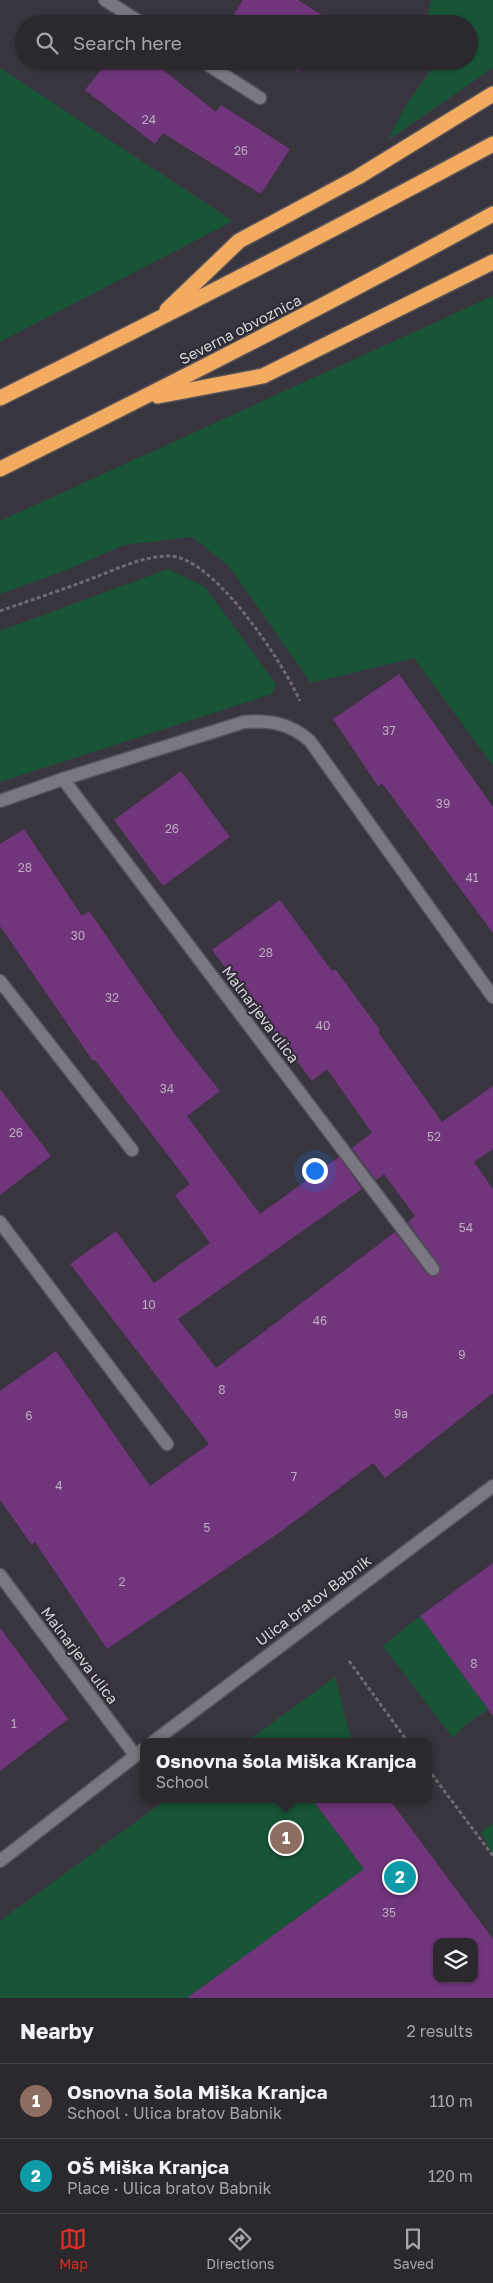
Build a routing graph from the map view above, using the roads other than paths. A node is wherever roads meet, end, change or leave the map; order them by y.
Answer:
1 (105, 0) edge
2 (129, 15) edge
3 (216, 70) edge
4 (493, 94) edge
5 (260, 98) dead end
6 (493, 144) edge
7 (493, 214) edge
8 (493, 262) edge
9 (156, 322) junction
10 (0, 398) edge
11 (142, 399) junction
12 (0, 469) edge
13 (63, 779) junction
14 (0, 801) edge
15 (0, 981) edge
16 (493, 997) edge
17 (132, 1150) dead end
18 (0, 1222) edge
19 (433, 1269) dead end
20 (167, 1444) dead end
21 (493, 1486) edge
22 (0, 1575) edge
23 (158, 1738) edge
24 (139, 1752) edge
25 (0, 1861) edge

1 - 2 street
3 - 5 street
4 - 9 highway
6 - 9 highway
7 - 11 highway, Severna obvoznica
8 - 11 highway
9 - 10 highway
11 - 12 highway, Severna obvoznica
13 - 14 street
13 - 16 street
13 - 19 street, Malnarjeva ulica
15 - 17 street
18 - 20 street
21 - 23 street, Ulica bratov Babnik
22 - 24 street, Malnarjeva ulica
24 - 25 street

